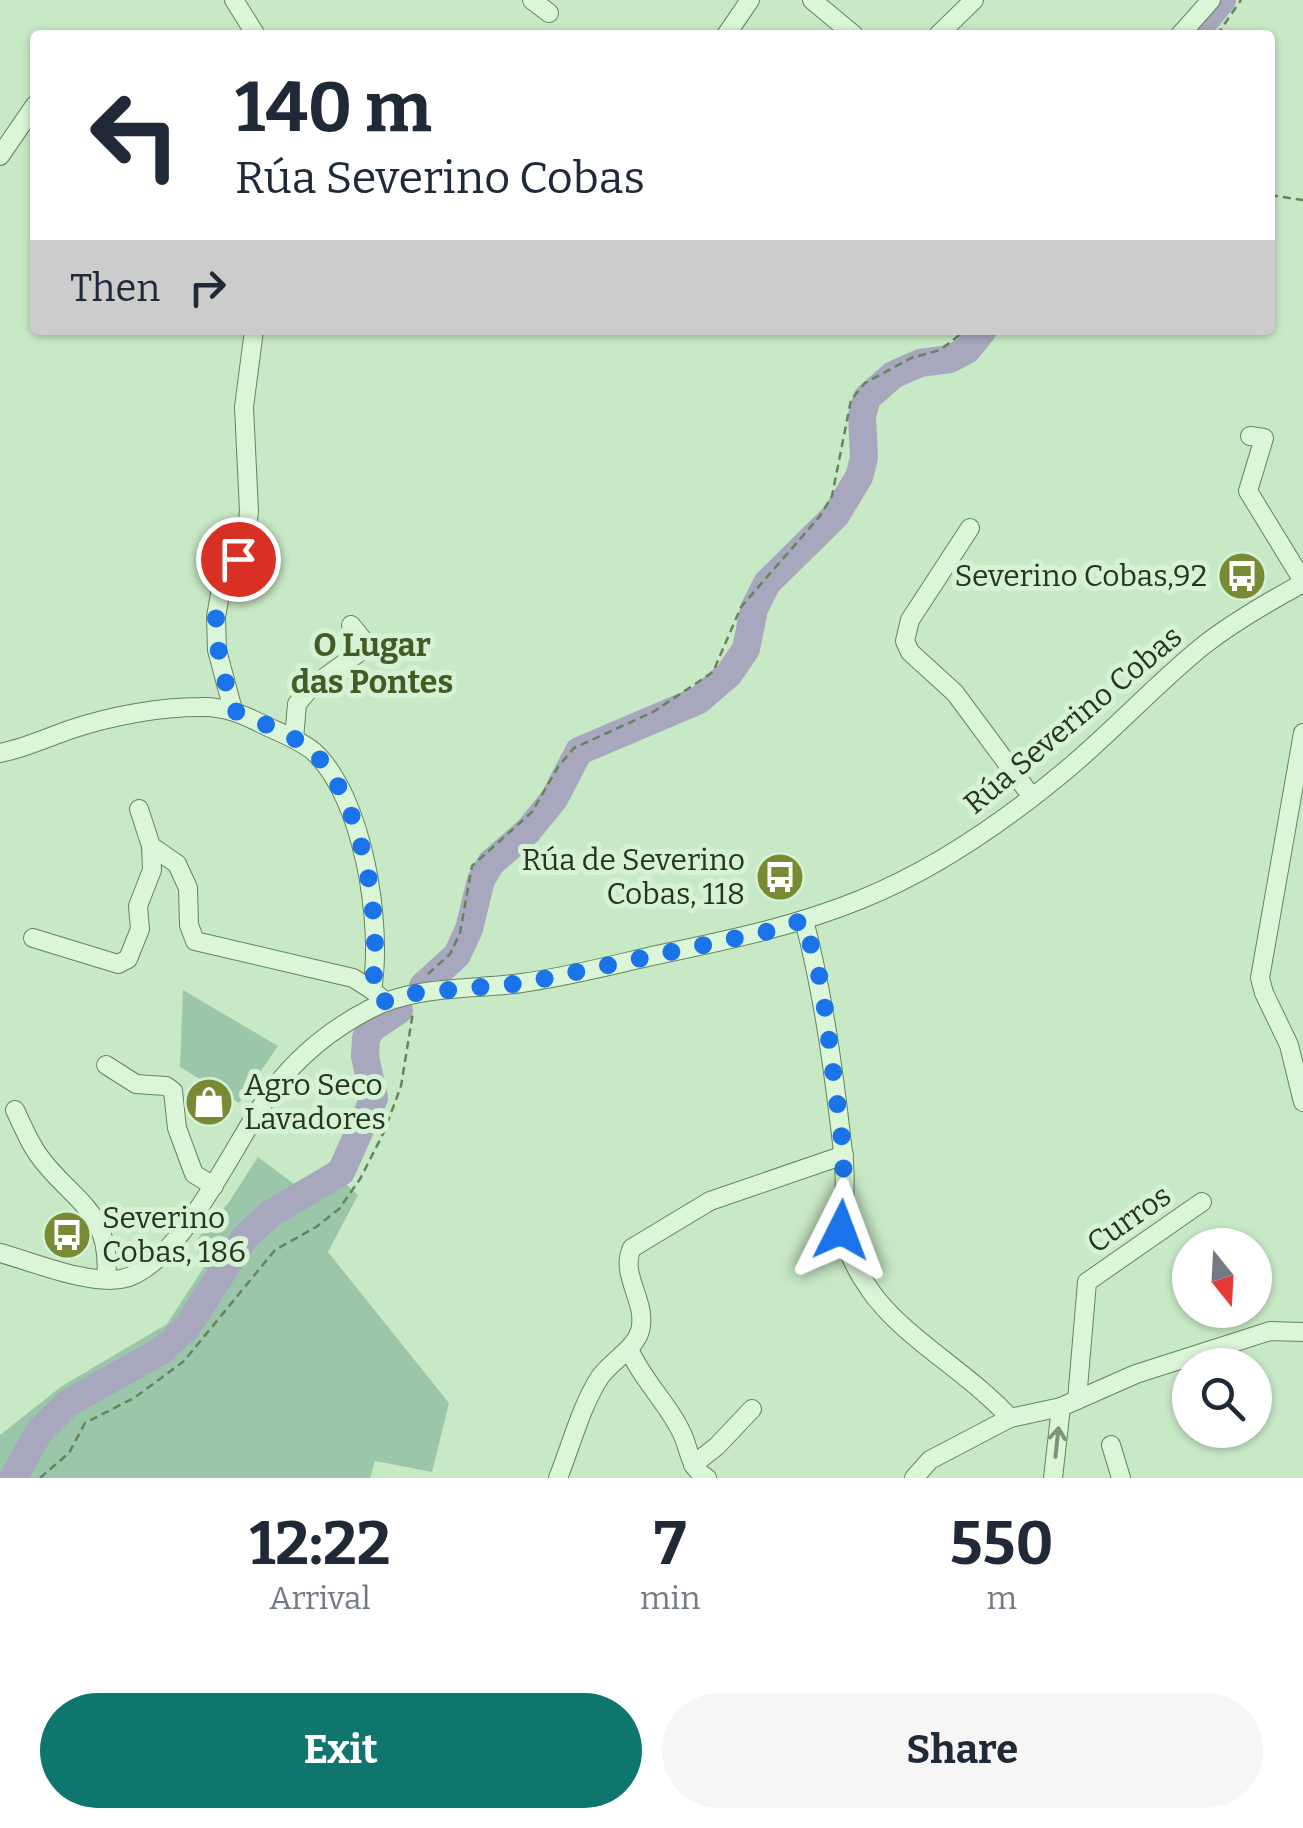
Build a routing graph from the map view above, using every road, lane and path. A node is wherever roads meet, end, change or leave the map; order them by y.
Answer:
1 (234, 0) edge
2 (532, 0) edge
3 (750, 0) edge
4 (812, 0) edge
5 (974, 0) edge
6 (1210, 0) edge
7 (1241, 0) edge
8 (549, 14) dead end
9 (253, 30) edge
10 (729, 30) edge
11 (848, 30) edge
12 (943, 30) edge
13 (1184, 30) edge
14 (1220, 30) edge
15 (30, 111) edge
16 (0, 156) edge
17 (1275, 197) edge
18 (1303, 200) edge
19 (253, 335) edge
20 (960, 335) edge
21 (1250, 436) dead end
22 (970, 528) dead end
23 (1303, 582) edge
24 (351, 625) dead end
25 (233, 710) junction
26 (1303, 733) edge
27 (294, 739) junction
28 (0, 753) edge
29 (1032, 797) junction
30 (139, 810) dead end
31 (151, 846) junction
32 (804, 920) junction
33 (33, 938) dead end
34 (417, 984) dead end
35 (379, 996) junction
36 (415, 1005) dead end
37 (106, 1064) dead end
38 (1303, 1102) edge
39 (14, 1110) dead end
40 (844, 1155) junction
41 (214, 1186) junction
42 (1202, 1202) dead end
43 (0, 1254) edge
44 (106, 1280) junction
45 (1303, 1332) edge
46 (629, 1349) junction
47 (1069, 1403) junction
48 (752, 1409) dead end
49 (1010, 1418) junction
50 (1111, 1445) dead end
51 (692, 1465) junction
52 (40, 1478) edge
53 (558, 1478) edge
54 (707, 1478) edge
55 (914, 1478) edge
56 (1053, 1478) edge
57 (1122, 1478) edge

1 - 9 street
2 - 8 street
3 - 10 street
4 - 11 street
5 - 12 street
6 - 13 street
7 - 14 path
15 - 16 street
17 - 18 path
19 - 25 street
20 - 34 path
21 - 23 street
22 - 29 street
23 - 29 street, Rúa Severino Cobas
24 - 27 street
25 - 27 street
25 - 28 street
26 - 38 street
27 - 35 street
29 - 32 street, Rúa Severino Cobas
30 - 31 street
31 - 33 street
31 - 35 street
32 - 35 street, Rúa Severino Cobas
32 - 40 street
35 - 41 street, Rúa Severino Cobas
36 - 52 path
37 - 41 street
39 - 44 street
40 - 46 street
40 - 49 street
41 - 44 street, Rúa Severino Cobas
42 - 47 street, Curros
43 - 44 street
45 - 47 street
46 - 51 street
46 - 53 street
47 - 49 street
56 -> 47 street
48 - 51 street
49 - 55 street
50 - 57 street
51 - 54 street

